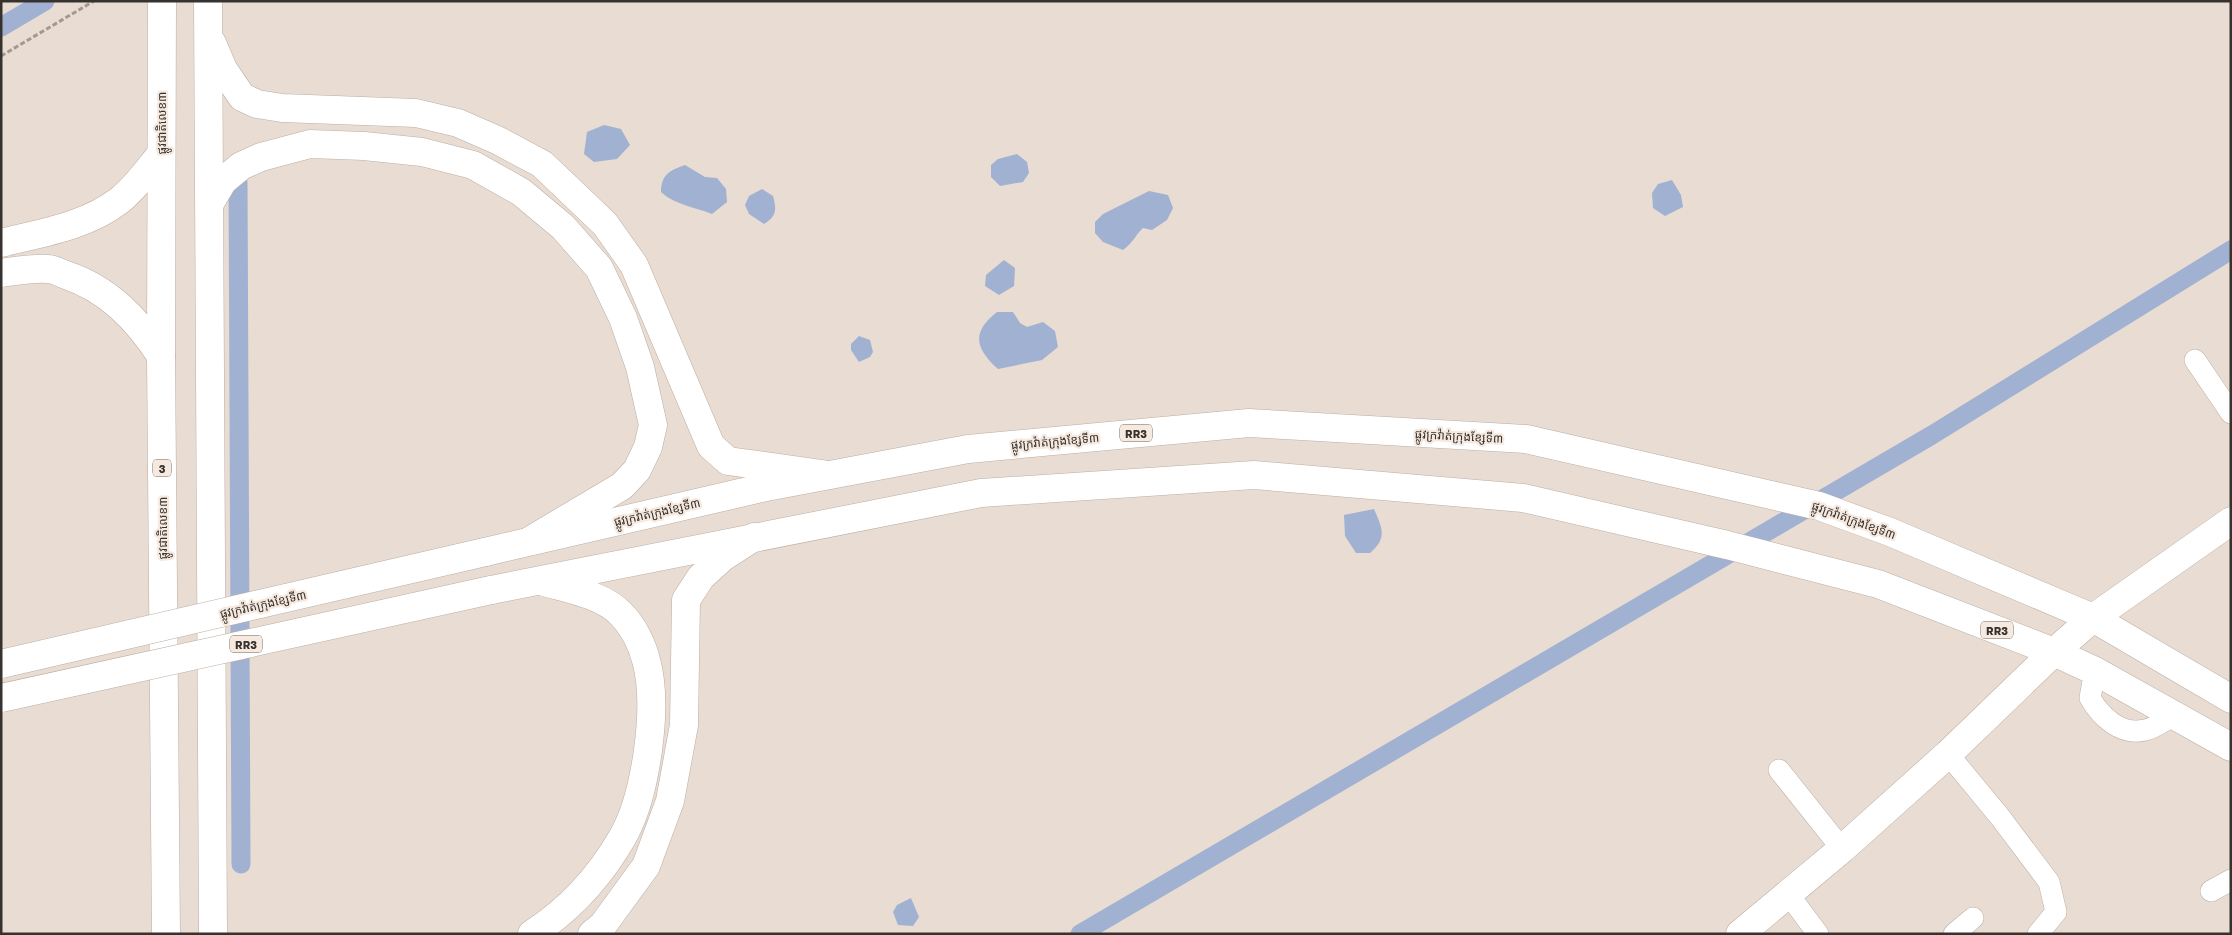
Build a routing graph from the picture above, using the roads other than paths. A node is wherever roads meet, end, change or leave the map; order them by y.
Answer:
1 (162, 1) edge
2 (208, 1) edge
3 (208, 35) junction
4 (161, 154) junction
5 (210, 203) junction
6 (1, 243) edge
7 (1, 272) edge
8 (161, 356) junction
9 (2195, 360) dead end
10 (2231, 413) edge
11 (829, 475) junction
12 (2231, 521) edge
13 (754, 537) junction
14 (531, 540) junction
15 (541, 581) junction
16 (2093, 618) junction
17 (2054, 652) junction
18 (1, 664) edge
19 (2095, 671) junction
20 (1, 698) edge
21 (2231, 699) edge
22 (2174, 715) junction
23 (2231, 747) edge
24 (1948, 754) junction
25 (1779, 770) dead end
26 (1842, 849) junction
27 (2231, 880) edge
28 (2211, 891) dead end
29 (1789, 895) junction
30 (213, 899) junction
31 (1973, 918) dead end
32 (166, 934) edge
33 (213, 934) edge
34 (234, 934) edge
35 (532, 934) edge
36 (592, 934) edge
37 (1740, 934) edge
38 (1818, 934) edge
39 (1954, 934) edge
40 (2038, 934) edge

1 - 4 main road, ផ្លូវជាតិលេខ៣ / 3
2 - 3 main road
3 - 5 main road
3 - 11 main road
4 - 6 main road
4 - 8 main road, ផ្លូវជាតិលេខ៣ / 3
5 - 14 main road
5 - 30 main road
7 - 8 main road
8 - 32 main road, ផ្លូវជាតិលេខ៣ / 3
9 - 10 street
11 - 14 main road, ផ្លូវក្រវ៉ាត់ក្រុងខ្សែទី៣ / RR3
11 - 16 main road, ផ្លូវក្រវ៉ាត់ក្រុងខ្សែទី៣ / RR3
12 - 16 main road
13 - 15 main road, RR3
13 - 17 main road, RR3
13 - 36 main road
14 - 18 main road, ផ្លូវក្រវ៉ាត់ក្រុងខ្សែទី៣ / RR3, bridge
15 - 20 main road, RR3, bridge
15 - 35 main road
16 - 17 main road
16 - 21 main road, ផ្លូវក្រវ៉ាត់ក្រុងខ្សែទី៣ / RR3
17 - 19 main road, RR3
17 - 24 main road
19 - 22 main road, RR3
19 - 22 street
22 - 23 main road, RR3
24 - 26 main road
24 - 40 street
25 - 26 street
26 - 29 main road
27 - 28 street
29 - 37 main road
29 - 38 street
30 - 33 main road
30 - 34 main road
31 - 39 street

